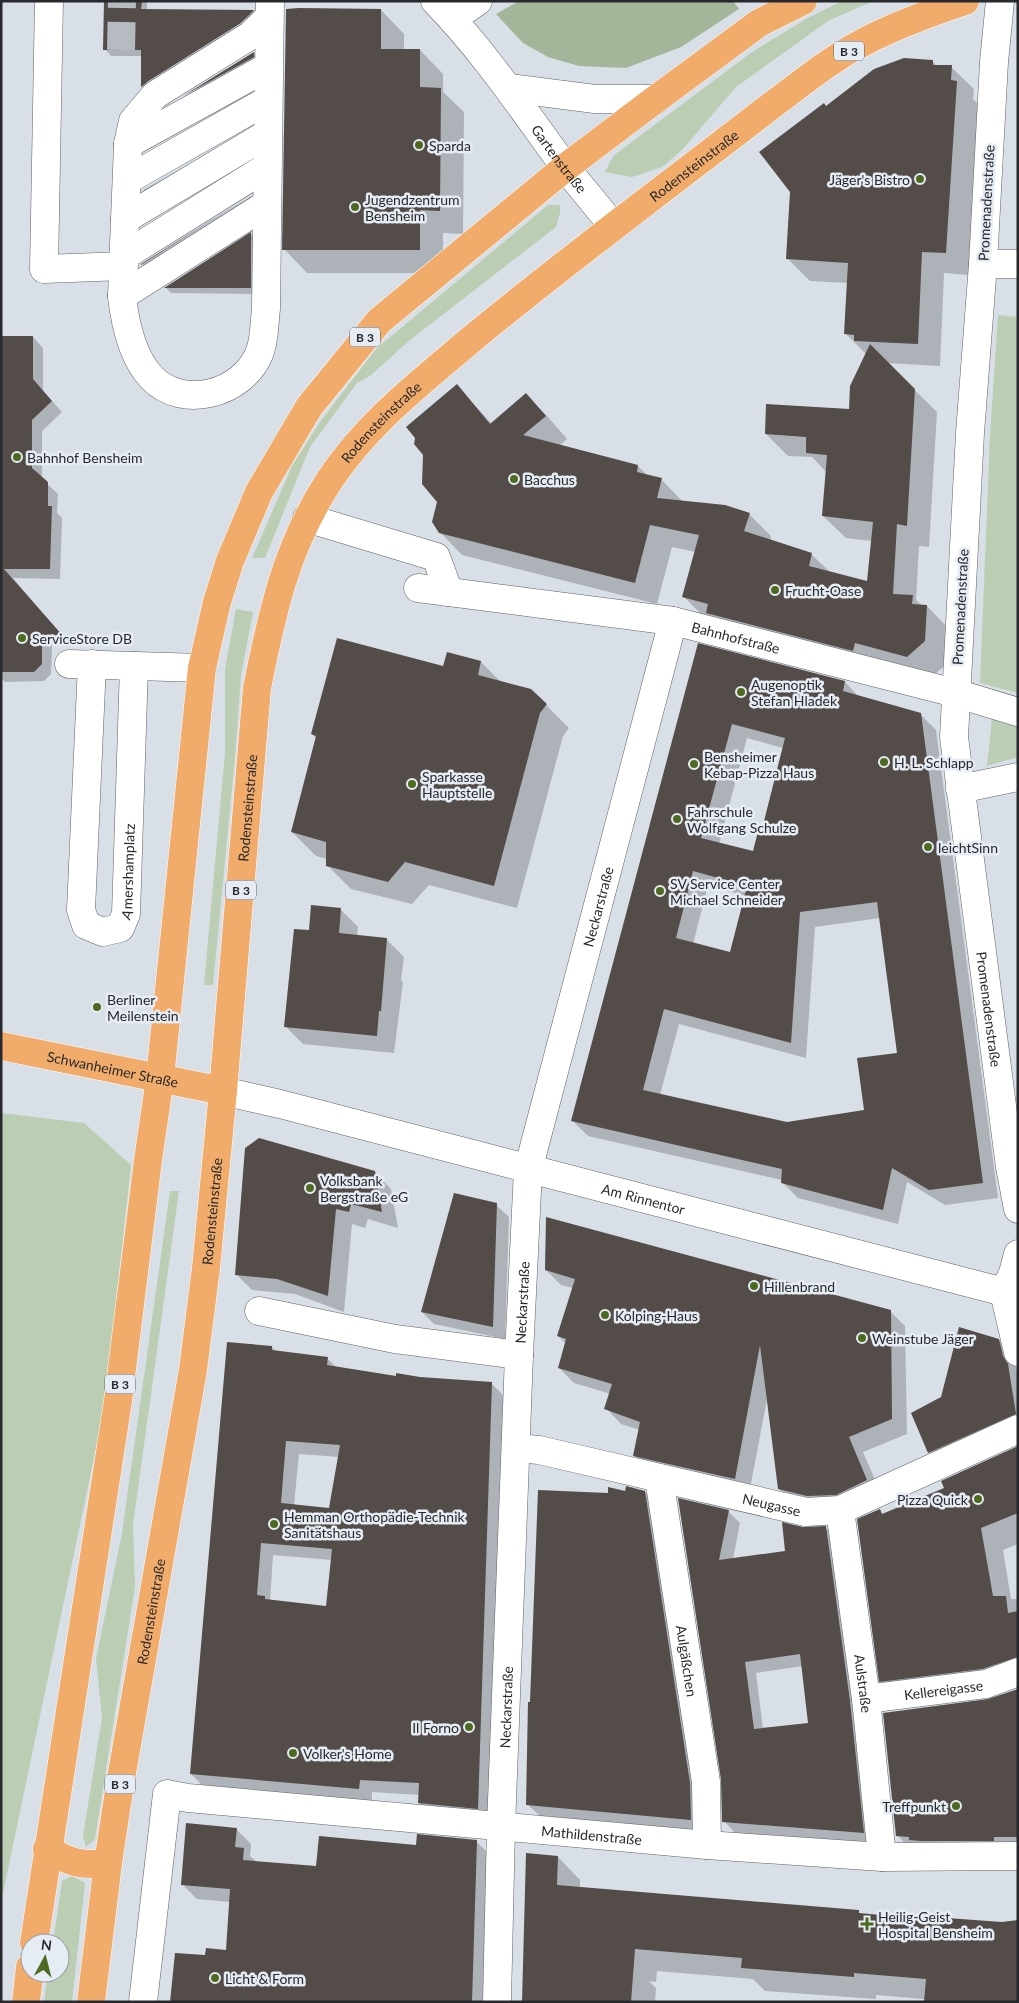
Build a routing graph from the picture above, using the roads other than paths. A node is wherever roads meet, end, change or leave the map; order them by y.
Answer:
1 (49, 1) edge
2 (478, 1) edge
3 (803, 1) edge
4 (965, 1) edge
5 (1000, 1) edge
6 (269, 9) edge
7 (443, 10) edge
8 (268, 68) junction
9 (508, 88) junction
10 (268, 100) junction
11 (656, 100) junction
12 (267, 134) junction
13 (128, 144) junction
14 (267, 167) junction
15 (566, 167) junction
16 (127, 180) junction
17 (267, 204) junction
18 (125, 219) junction
19 (613, 226) junction
20 (124, 261) junction
21 (983, 264) junction
22 (1018, 264) edge
23 (122, 296) junction
24 (307, 518) junction
25 (418, 588) dead end
26 (449, 592) junction
27 (673, 621) junction
28 (134, 666) junction
29 (202, 668) junction
30 (955, 693) junction
31 (1018, 712) edge
32 (1018, 777) edge
33 (960, 789) junction
34 (1, 1046) edge
35 (160, 1078) junction
36 (223, 1091) junction
37 (528, 1170) junction
38 (1018, 1209) edge
39 (1018, 1254) edge
40 (1004, 1292) junction
41 (259, 1311) dead end
42 (1018, 1352) edge
43 (519, 1355) junction
44 (1018, 1429) edge
45 (516, 1448) junction
46 (659, 1478) junction
47 (840, 1510) junction
48 (1018, 1672) edge
49 (866, 1699) junction
50 (501, 1827) junction
51 (707, 1845) junction
52 (47, 1849) junction
53 (1018, 1856) edge
54 (882, 1857) junction
55 (108, 1864) junction
56 (35, 1933) edge
57 (28, 1983) edge
58 (26, 2002) edge
59 (91, 2002) edge
60 (143, 2002) edge
61 (497, 2002) edge

1 - 20 street
2 - 7 street, Gartenstraße
3 - 11 main road, B 3
4 - 19 main road, Rodensteinstraße / B 3
5 - 21 street, Promenadenstraße
6 - 8 street
6 - 13 street
7 - 9 street, Gartenstraße
8 - 10 street
8 - 13 street
9 - 11 street
9 - 15 street, Gartenstraße
10 - 12 street
10 - 16 street
11 - 15 main road, B 3
12 - 14 street
12 - 18 street
13 - 16 street
14 - 17 street
14 - 20 street
15 - 19 street, Gartenstraße
15 - 29 main road, B 3
16 - 18 street
17 - 23 street
17 - 23 street
18 - 20 street
19 - 24 main road, Rodensteinstraße / B 3
20 - 23 street
21 - 22 street
21 - 30 street, Promenadenstraße
24 - 26 street
24 - 36 main road, Rodensteinstraße / B 3
25 - 26 street, Bahnhofstraße
26 - 27 street, Bahnhofstraße
27 - 30 street, Bahnhofstraße
27 - 37 street, Neckarstraße
28 - 28 street, Amershamplatz
28 - 29 street, Amershamplatz
29 - 35 main road, B 3
30 - 31 street, Bahnhofstraße
30 - 33 street, Promenadenstraße
32 - 33 street
33 - 38 street, Promenadenstraße
34 - 35 main road, Schwanheimer Straße
35 - 36 main road, Schwanheimer Straße
35 - 52 main road, B 3
36 - 37 street, Am Rinnentor
36 - 55 main road, Rodensteinstraße / B 3
37 - 40 street, Am Rinnentor
37 - 43 street, Neckarstraße
39 - 40 street
40 - 42 street
41 - 43 street
43 - 45 street, Neckarstraße
44 - 47 street, Neugasse
45 - 46 street, Neugasse
45 - 50 street, Neckarstraße
46 - 47 street, Neugasse
46 - 51 street, Aulgäßchen
47 - 49 street, Aulstraße
48 - 49 street, Kellereigasse
49 - 54 street, Aulstraße
50 - 51 street, Mathildenstraße
50 - 60 street, Mathildenstraße
50 - 61 street, Neckarstraße
51 - 54 street, Mathildenstraße
52 - 55 main road
52 - 56 main road, B 3
53 - 54 street, Mathildenstraße
55 - 59 main road, Rodensteinstraße / B 3
57 - 58 main road

